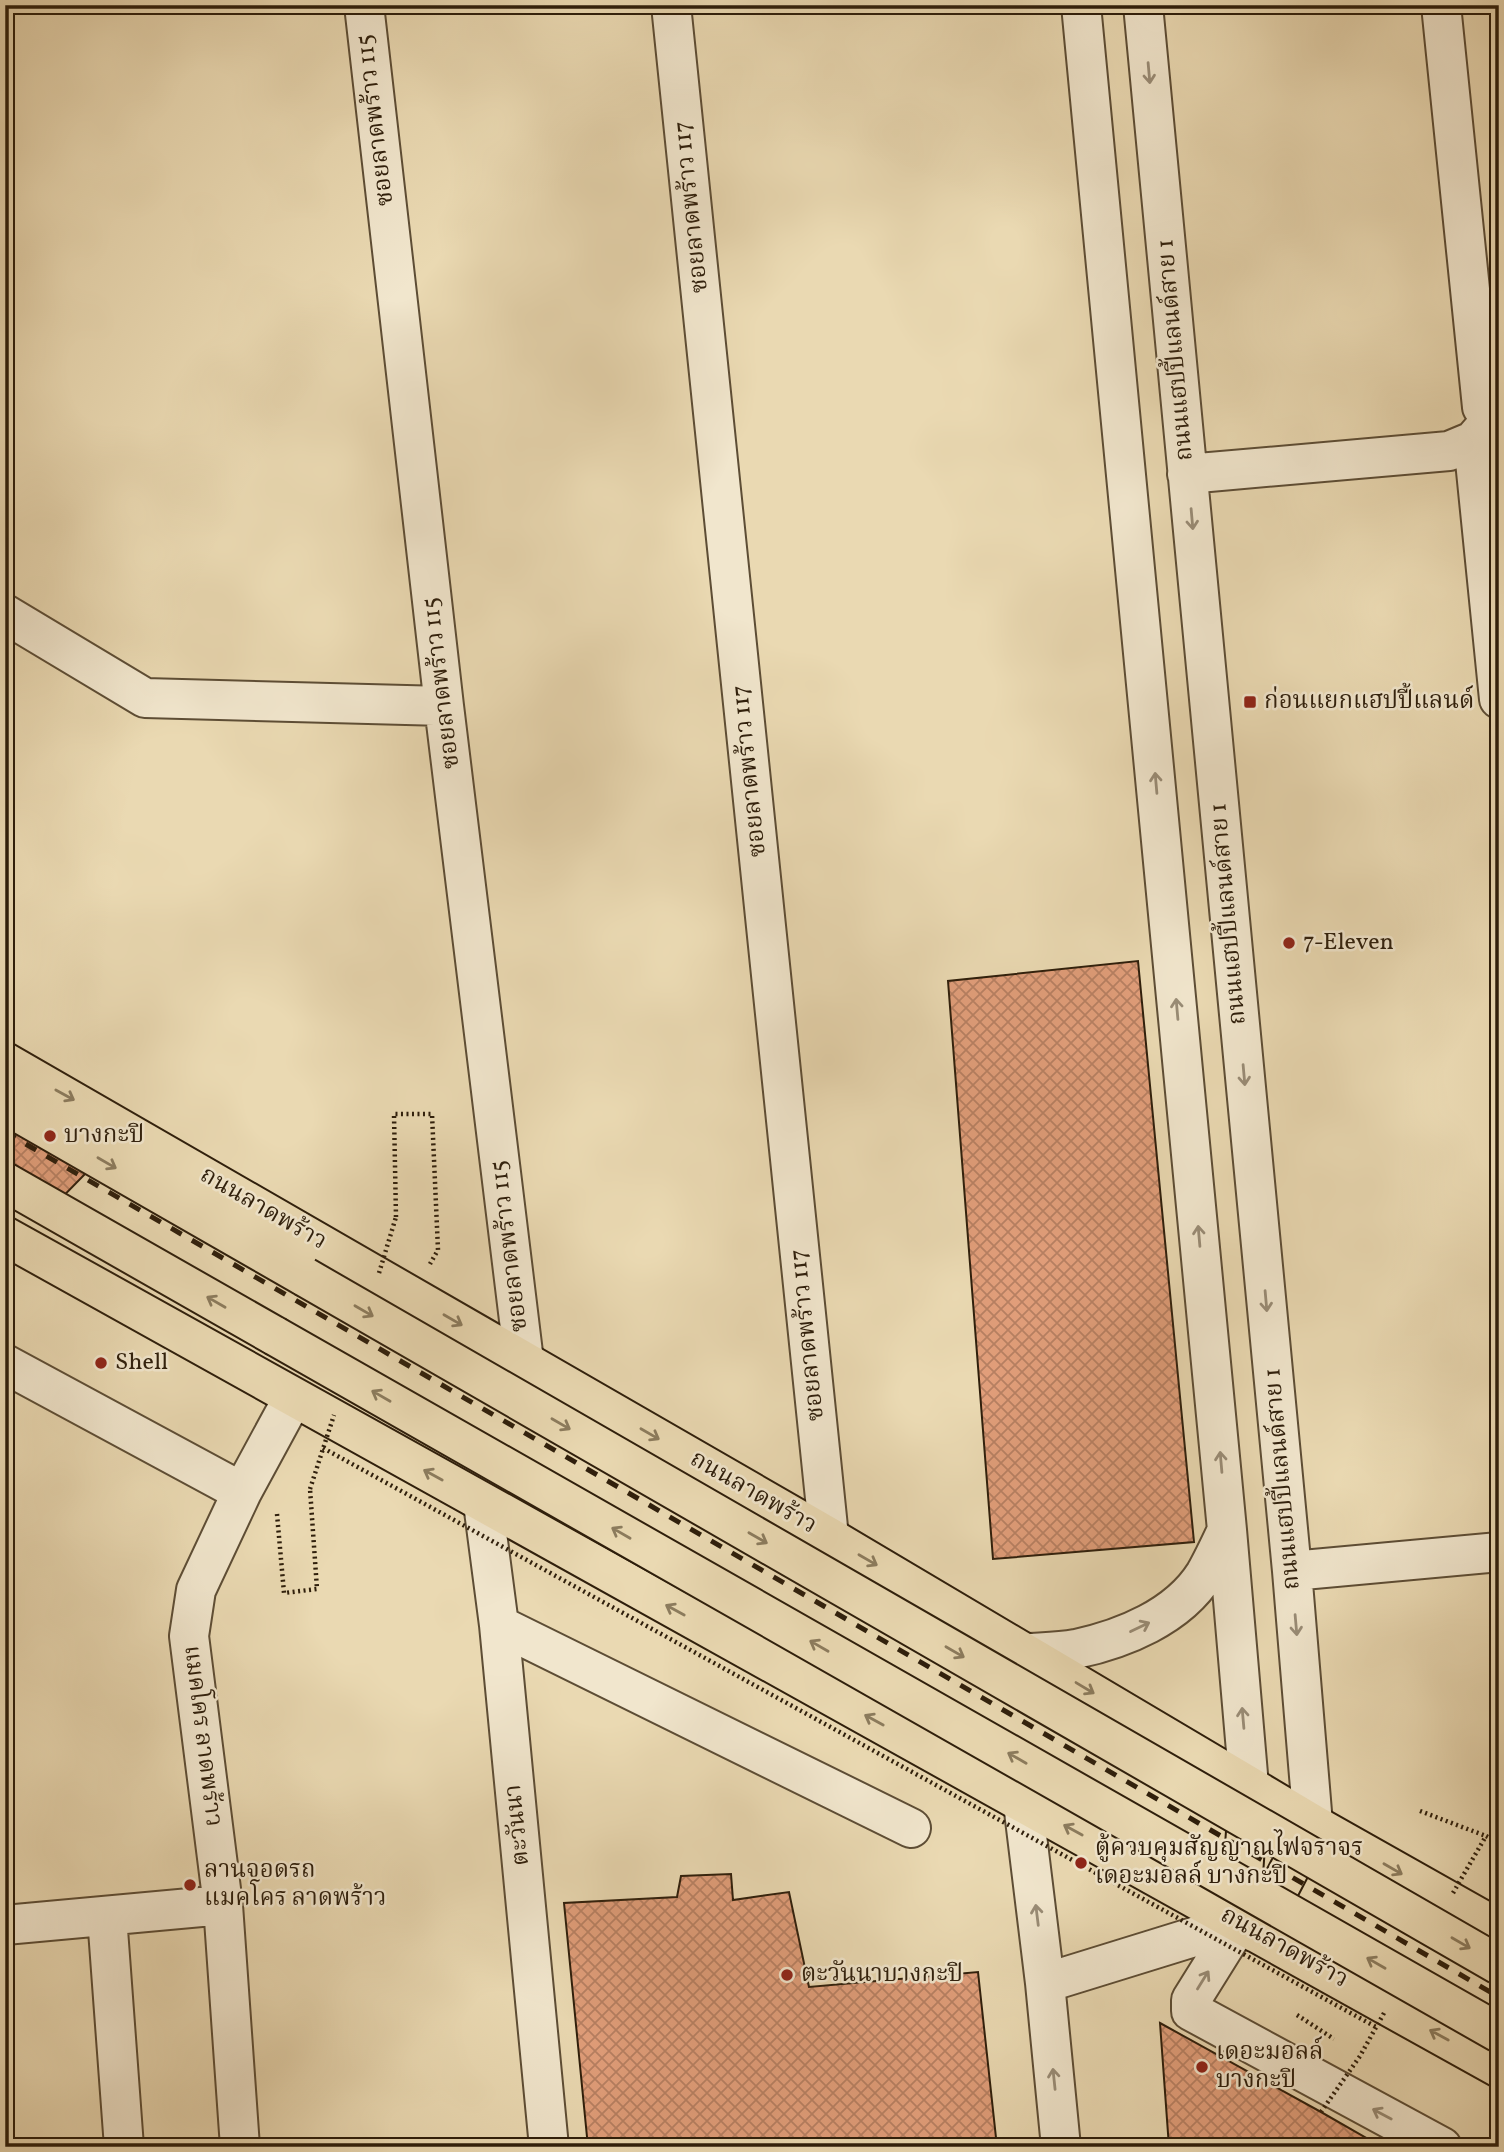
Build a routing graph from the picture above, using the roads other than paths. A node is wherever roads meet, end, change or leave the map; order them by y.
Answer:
1 (363, 5) edge
2 (671, 5) edge
3 (1081, 5) edge
4 (1143, 5) edge
5 (1441, 5) edge
6 (1498, 412) edge
7 (1473, 441) junction
8 (1187, 474) junction
9 (5, 614) edge
10 (1499, 699) edge
11 (444, 706) junction
12 (5, 1062) edge
13 (5, 1105) edge
14 (5, 1182) edge
15 (5, 1236) edge
16 (524, 1361) junction
17 (5, 1364) edge
18 (293, 1398) junction
19 (259, 1497) junction
20 (483, 1503) junction
21 (1227, 1530) junction
22 (829, 1537) junction
23 (1499, 1552) edge
24 (1292, 1571) junction
25 (499, 1625) junction
26 (1027, 1653) junction
27 (1249, 1786) junction
28 (1023, 1803) junction
29 (1313, 1824) junction
30 (911, 1828) dead end
31 (223, 1905) junction
32 (107, 1916) junction
33 (5, 1926) edge
34 (1248, 1928) junction
35 (1499, 1930) edge
36 (1499, 1965) edge
37 (1045, 1983) junction
38 (1499, 2033) edge
39 (1499, 2068) edge
40 (124, 2147) edge
41 (240, 2147) edge
42 (549, 2147) edge
43 (1061, 2147) edge
44 (1442, 2147) edge

1 - 11 street, ซอยลาดพร้าว 115
2 - 22 street, ซอยลาดพร้าว 117
21 -> 3 street
4 -> 8 street, ถนนแฮปปี้แลนด์สาย 1
5 - 6 street
6 - 7 street
7 - 8 street
7 - 10 street
8 -> 24 street, ถนนแฮปปี้แลนด์สาย 1
9 - 11 street
11 - 16 street, ซอยลาดพร้าว 115
12 -> 16 main road, ถนนลาดพร้าว
13 -> 36 main road, bridge
38 -> 14 main road, bridge
15 - 18 main road, ถนนลาดพร้าว
16 -> 22 main road, ถนนลาดพร้าว
17 - 19 street
18 - 19 street, แมคโคร ลาดพร้าว
20 -> 18 main road, ถนนลาดพร้าว
19 - 31 street, แมคโคร ลาดพร้าว
20 - 25 street, ตะวันนา
28 -> 20 main road, ถนนลาดพร้าว
26 -> 21 street
27 -> 21 street
22 -> 26 main road, ถนนลาดพร้าว
23 - 24 street
24 -> 29 street, ถนนแฮปปี้แลนด์สาย 1
25 - 30 street
25 - 42 street, ตะวันนา
26 -> 27 main road, ถนนลาดพร้าว
27 - 29 main road, ถนนลาดพร้าว
27 - 34 main road
34 -> 28 main road, ถนนลาดพร้าว
37 -> 28 street
29 - 34 main road
29 -> 35 main road, ถนนลาดพร้าว
31 - 32 street
31 - 41 street, แมคโคร ลาดพร้าว
32 - 33 street
32 - 40 street
34 - 37 street
39 -> 34 main road, ถนนลาดพร้าว
44 -> 34 street
43 -> 37 street

